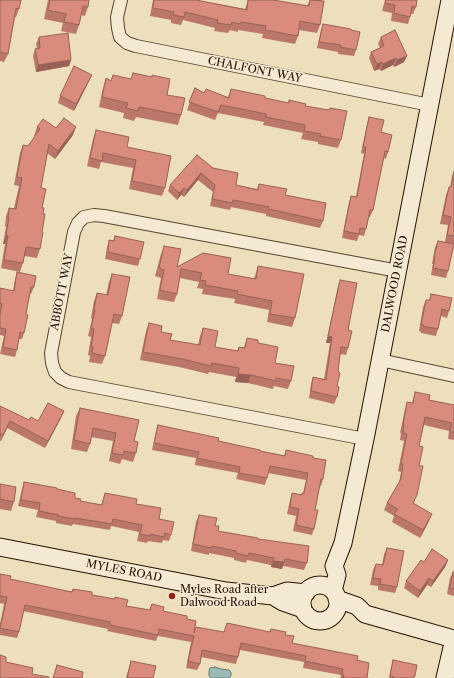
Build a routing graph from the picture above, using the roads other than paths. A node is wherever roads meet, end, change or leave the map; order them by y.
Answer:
1 (121, 0) edge
2 (450, 0) edge
3 (430, 105) junction
4 (398, 271) junction
5 (380, 360) junction
6 (454, 376) edge
7 (365, 439) junction
8 (0, 547) edge
9 (322, 599) junction
10 (454, 639) edge
11 (445, 678) edge

1 - 3 street, CHALFONT WAY
2 - 3 street, DALWOOD ROAD
3 - 4 street, DALWOOD ROAD
4 - 5 street, DALWOOD ROAD
4 - 7 street, ABBOTT WAY
5 - 6 street
5 - 7 street, DALWOOD ROAD
7 - 9 street, DALWOOD ROAD
8 - 9 street, MYLES ROAD
9 - 10 street, MYLES ROAD
10 - 11 street

